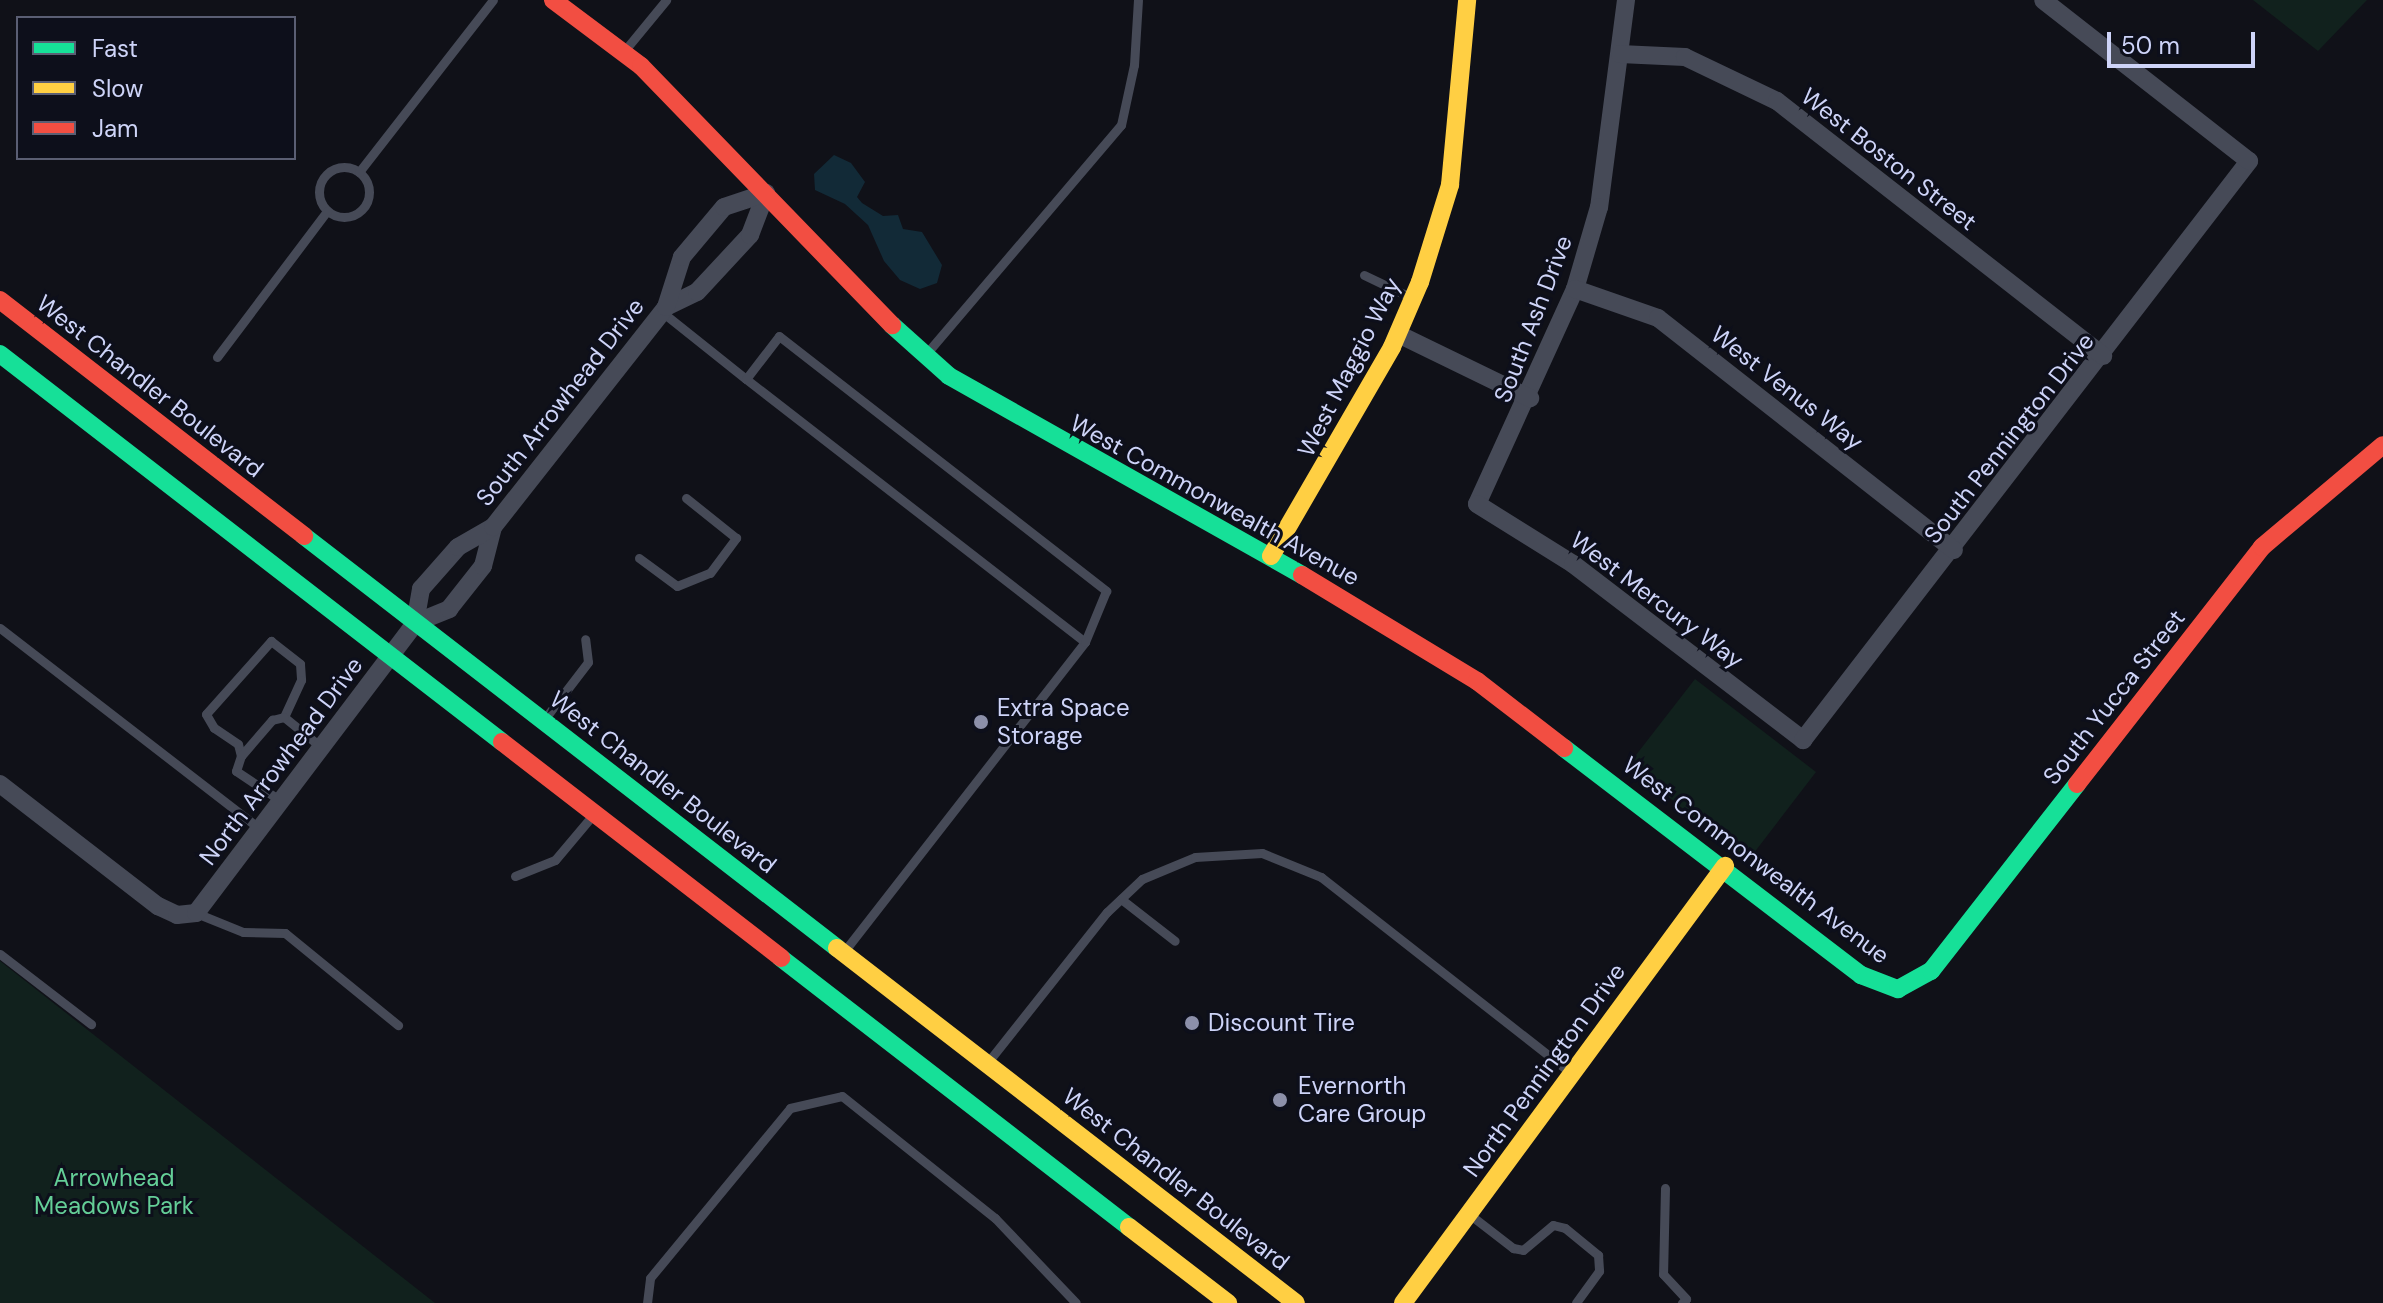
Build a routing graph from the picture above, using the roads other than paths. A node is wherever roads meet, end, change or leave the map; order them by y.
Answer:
1 (493, 0) edge
2 (553, 0) edge
3 (666, 0) edge
4 (1138, 0) edge
5 (1467, 0) edge
6 (1626, 0) edge
7 (2043, 0) edge
8 (624, 52) junction
9 (1620, 54) junction
10 (359, 172) junction
11 (766, 193) junction
12 (327, 211) junction
13 (1364, 275) dead end
14 (1575, 289) junction
15 (1413, 298) junction
16 (0, 300) edge
17 (664, 309) junction
18 (1398, 334) junction
19 (0, 354) edge
20 (2103, 356) junction
21 (217, 357) dead end
22 (924, 357) junction
23 (746, 379) junction
24 (1530, 398) junction
25 (2383, 445) edge
26 (686, 498) dead end
27 (1477, 504) joint
28 (493, 527) junction
29 (1954, 550) junction
30 (1271, 556) junction
31 (639, 558) dead end
32 (0, 628) edge
33 (409, 630) junction
34 (585, 639) dead end
35 (1085, 642) junction
36 (390, 655) junction
37 (284, 717) junction
38 (543, 721) junction
39 (1803, 740) joint
40 (321, 747) junction
41 (241, 756) junction
42 (0, 784) edge
43 (281, 801) junction
44 (595, 812) junction
45 (260, 829) junction
46 (1725, 866) junction
47 (515, 876) dead end
48 (1121, 899) junction
49 (196, 913) junction
50 (1175, 941) dead end
51 (844, 952) junction
52 (0, 954) edge
53 (1898, 989) joint
54 (91, 1024) dead end
55 (398, 1025) dead end
56 (988, 1063) junction
57 (1570, 1072) junction
58 (1665, 1188) dead end
59 (1468, 1213) junction
60 (647, 1303) edge
61 (1076, 1303) edge
62 (1228, 1303) edge
63 (1296, 1303) edge
64 (1403, 1303) edge
65 (1576, 1303) edge
66 (1682, 1303) edge

1 - 10 lane
2 - 8 street, West Commonwealth Avenue
3 - 8 lane
4 - 22 lane
5 - 15 street, West Maggio Way
6 - 9 street, South Ash Drive
7 - 20 street, South Pennington Drive
8 - 11 street, West Commonwealth Avenue
9 - 14 street, South Ash Drive
9 - 20 street, West Boston Street
10 - 12 lane
10 - 12 lane
11 - 17 street, South Arrowhead Drive
11 - 17 street, South Arrowhead Drive
11 - 22 street, West Commonwealth Avenue
12 - 21 lane
13 - 15 lane
14 - 24 street, South Ash Drive
14 - 29 street, West Venus Way
15 - 18 street, West Maggio Way
16 - 33 street, West Chandler Boulevard
17 - 23 lane
17 - 28 street, South Arrowhead Drive
18 - 24 street
18 - 30 street, West Maggio Way
19 - 36 street
20 - 29 street, South Pennington Drive
22 - 30 street, West Commonwealth Avenue
23 - 35 lane
23 - 35 lane
24 - 27 street, South Ash Drive
25 - 53 street, South Yucca Street
26 - 31 lane
27 - 39 street, West Mercury Way
28 - 33 street, South Arrowhead Drive
28 - 33 street, South Arrowhead Drive
29 - 39 street, South Pennington Drive
30 - 46 street, West Commonwealth Avenue
32 - 45 lane
33 - 36 street, North Arrowhead Drive
33 - 38 street, West Chandler Boulevard
34 - 38 lane
35 - 51 lane
36 - 40 street, North Arrowhead Drive
36 - 44 street
37 - 40 lane
37 - 41 lane
37 - 41 lane
38 - 51 street, West Chandler Boulevard
40 - 43 street, North Arrowhead Drive
41 - 43 lane
42 - 49 street
43 - 45 street, North Arrowhead Drive
44 - 47 lane
44 - 62 street
45 - 49 street, North Arrowhead Drive
46 - 53 street, West Commonwealth Avenue
46 - 57 street, North Pennington Drive
48 - 50 lane
48 - 56 lane
48 - 57 lane
49 - 55 lane
51 - 56 street, West Chandler Boulevard
52 - 54 lane
56 - 63 street, West Chandler Boulevard
57 - 59 street, North Pennington Drive
58 - 66 lane
59 - 64 street, North Pennington Drive
59 - 65 lane
60 - 61 lane

